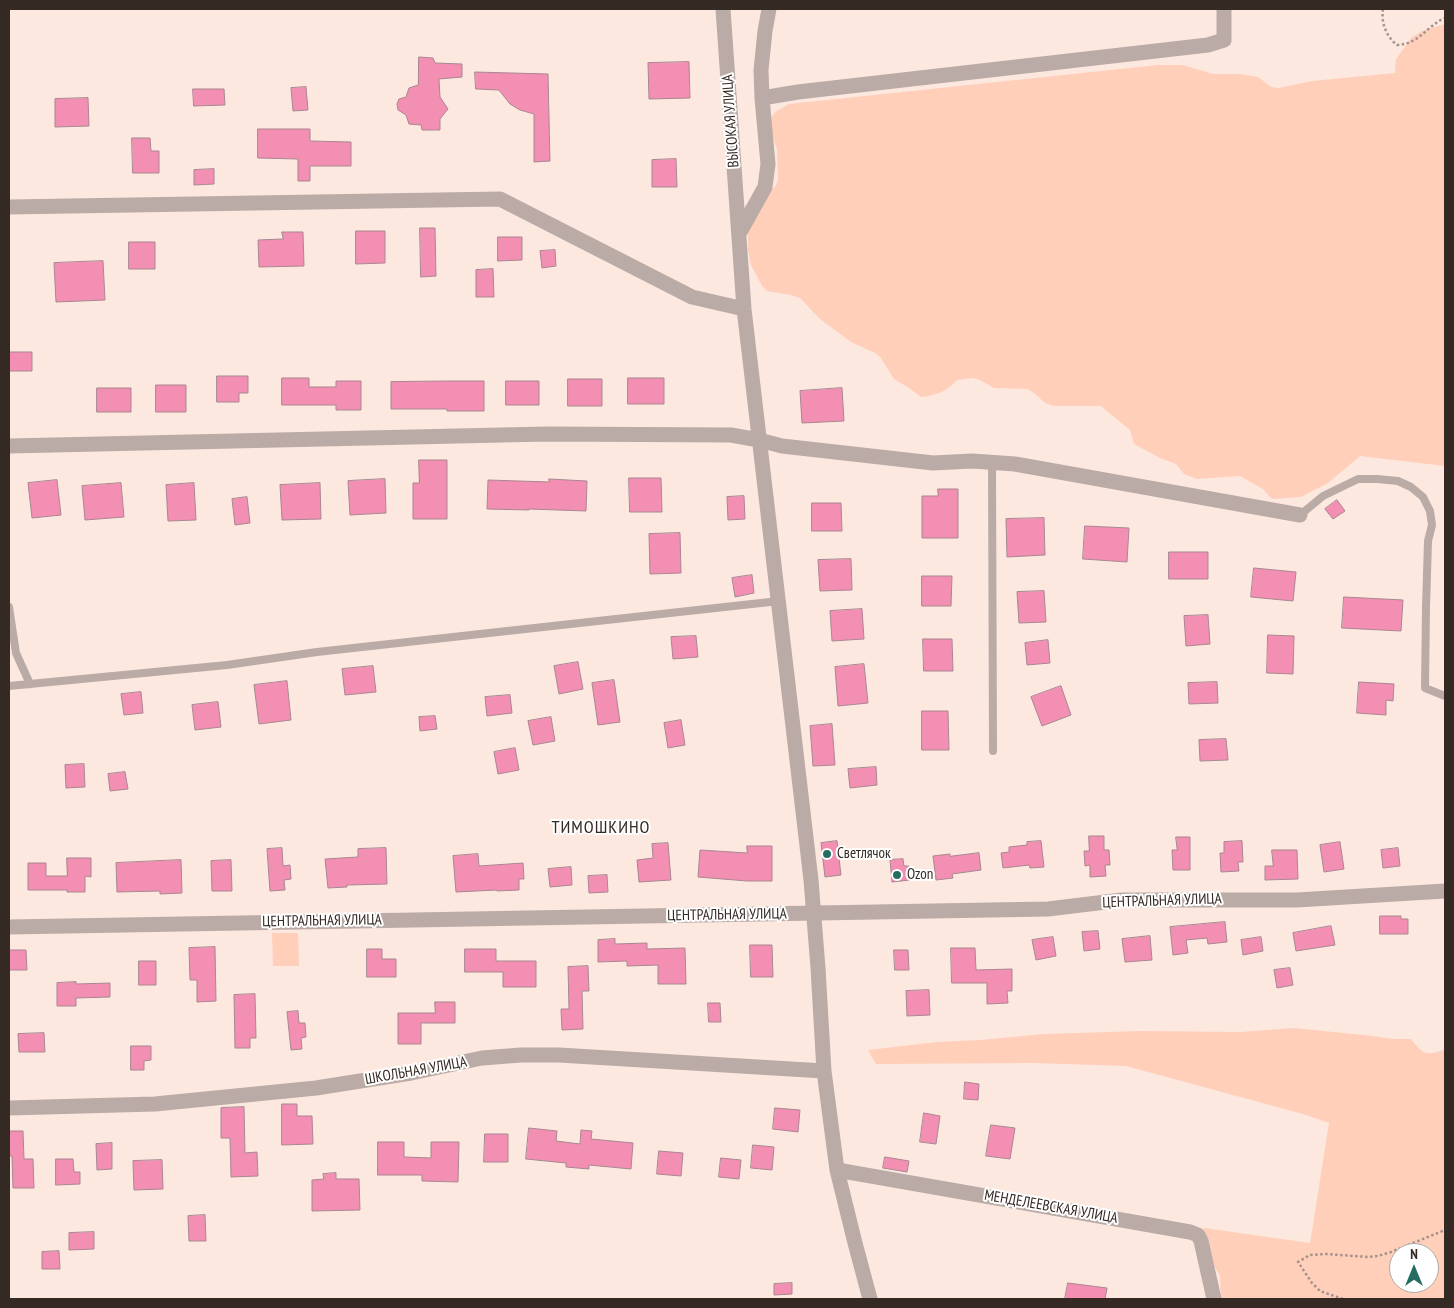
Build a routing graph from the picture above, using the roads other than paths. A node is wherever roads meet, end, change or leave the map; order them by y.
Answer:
1 (723, 9) edge
2 (770, 9) edge
3 (1224, 9) edge
4 (762, 98) junction
5 (9, 207) edge
6 (740, 233) junction
7 (744, 309) junction
8 (759, 440) junction
9 (9, 446) edge
10 (992, 462) junction
11 (1300, 515) joint
12 (779, 601) junction
13 (9, 607) edge
14 (30, 684) junction
15 (9, 686) edge
16 (1445, 696) edge
17 (993, 751) dead end
18 (1445, 891) edge
19 (814, 914) junction
20 (9, 927) edge
21 (824, 1071) junction
22 (9, 1108) edge
23 (838, 1170) junction
24 (870, 1299) edge
25 (1214, 1299) edge

1 - 6 street, ВЫСОКАЯ УЛИЦА
2 - 4 street
3 - 4 street
4 - 6 street
5 - 7 street
6 - 7 street, ВЫСОКАЯ УЛИЦА
7 - 8 street, ВЫСОКАЯ УЛИЦА
8 - 9 street
8 - 10 street
8 - 12 street, ВЫСОКАЯ УЛИЦА
10 - 11 street
10 - 17 lane
11 - 16 lane
12 - 14 lane
12 - 19 street, ВЫСОКАЯ УЛИЦА
13 - 14 lane
14 - 15 lane
18 - 19 street, ЦЕНТРАЛЬНАЯ УЛИЦА
19 - 20 street, ЦЕНТРАЛЬНАЯ УЛИЦА
19 - 21 street, ВЫСОКАЯ УЛИЦА
21 - 22 street, ШКОЛЬНАЯ УЛИЦА
21 - 23 street, ВЫСОКАЯ УЛИЦА
23 - 24 street, ВЫСОКАЯ УЛИЦА
23 - 25 street, МЕНДЕЛЕЕВСКАЯ УЛИЦА

